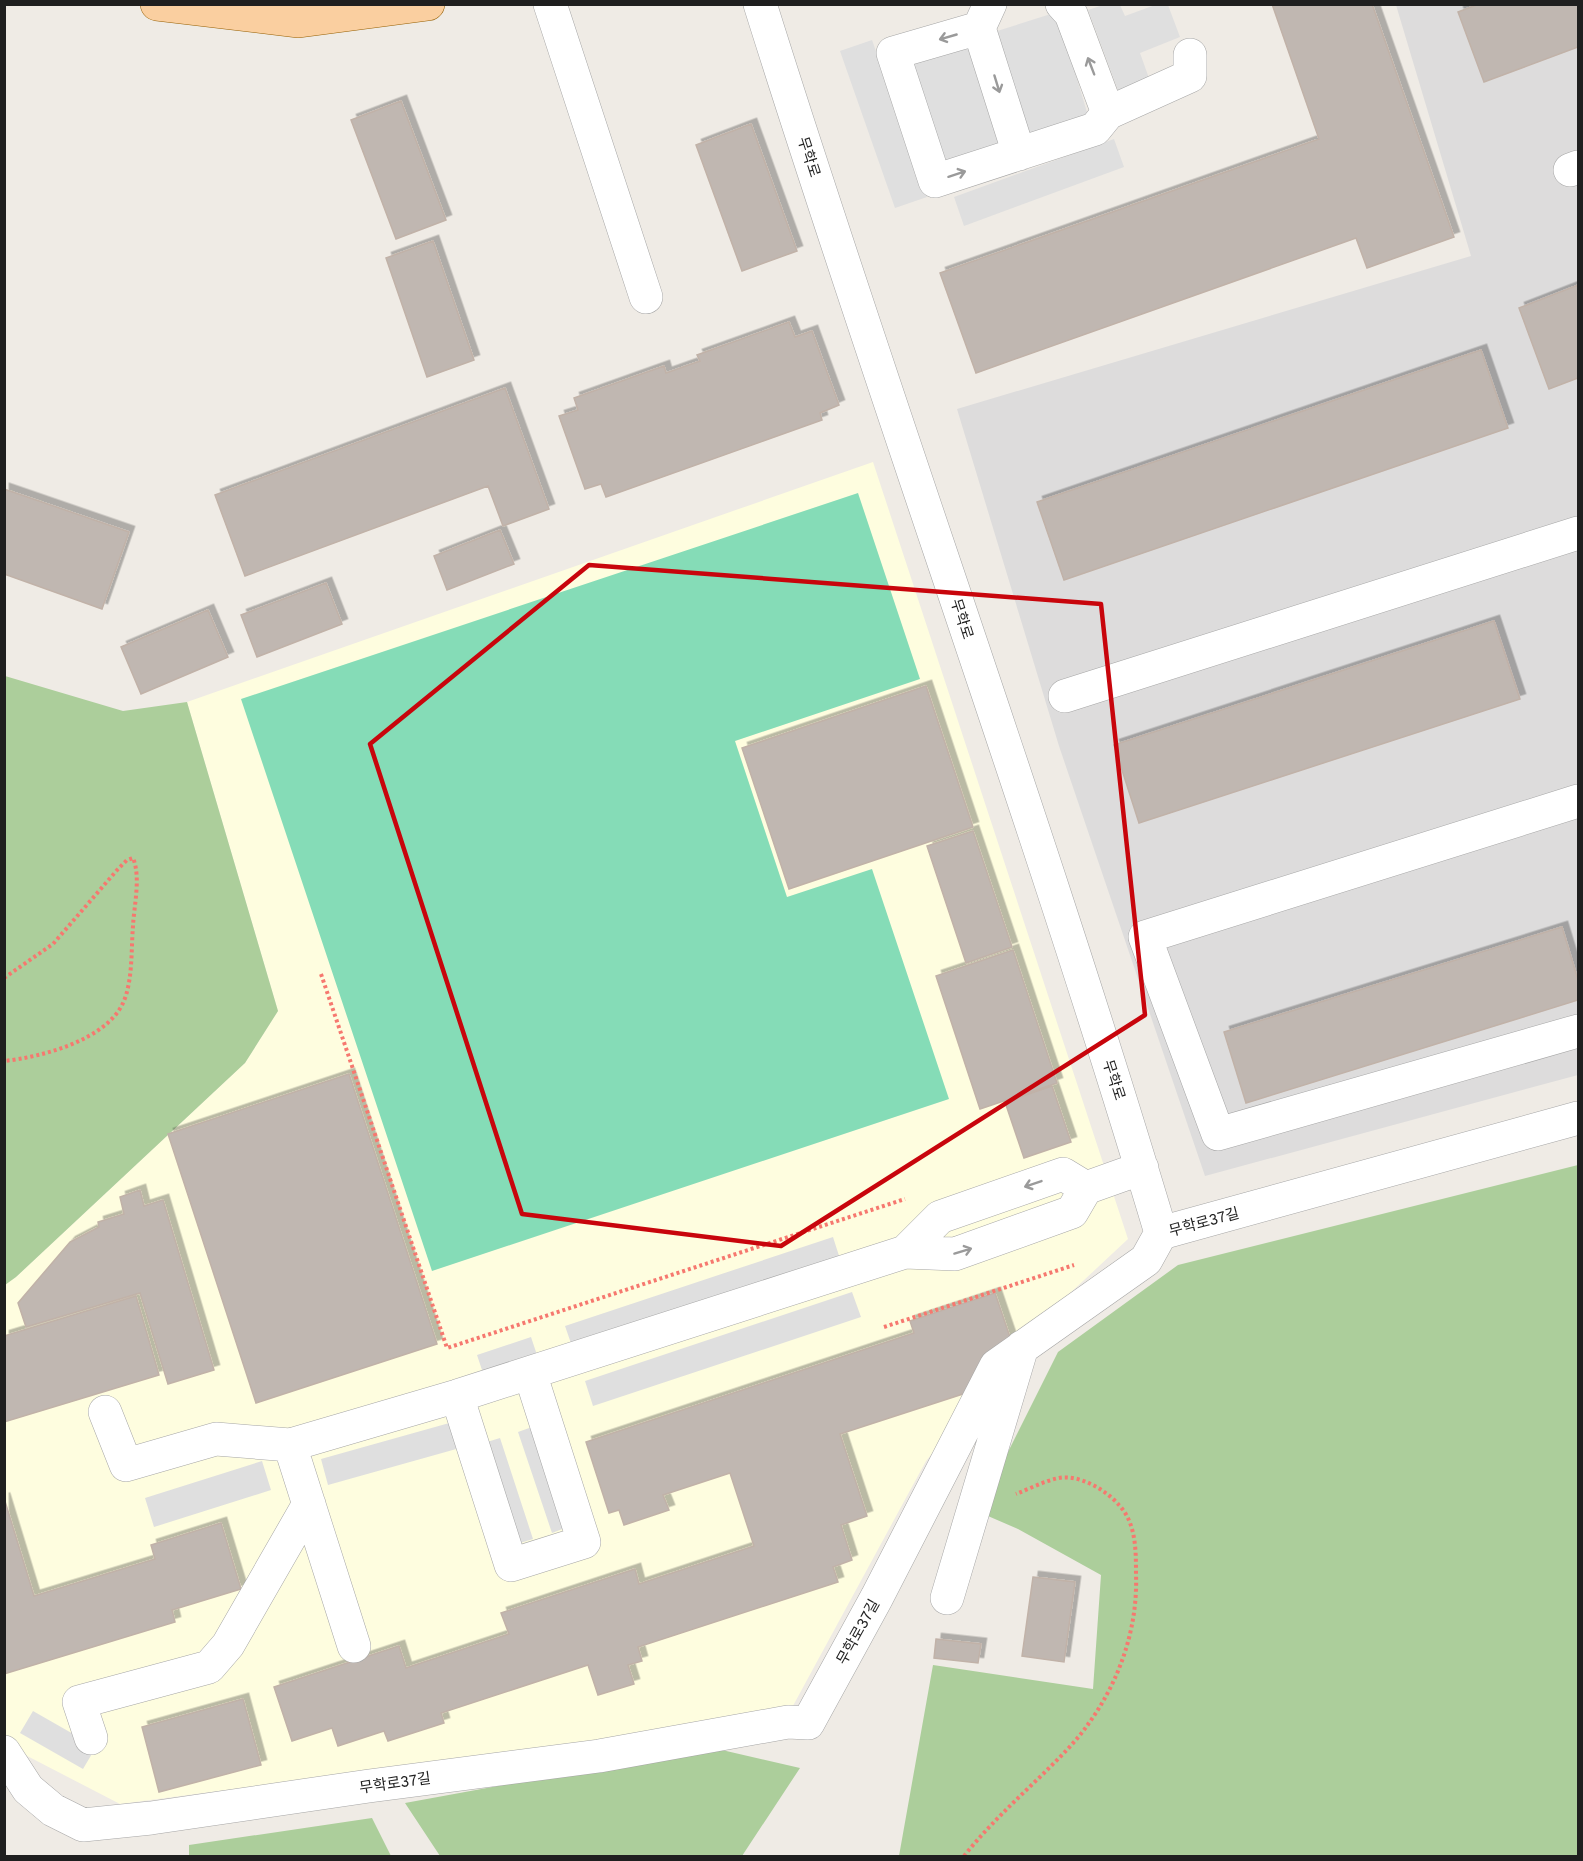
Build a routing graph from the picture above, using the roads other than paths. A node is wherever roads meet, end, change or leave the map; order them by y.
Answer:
1 (157, 4) edge
2 (428, 4) edge
3 (550, 4) edge
4 (760, 4) edge
5 (1062, 4) edge
6 (299, 13) edge
7 (985, 16) edge
8 (1190, 55) dead end
9 (1108, 113) junction
10 (1018, 154) junction
11 (646, 297) dead end
12 (1578, 534) edge
13 (1065, 696) dead end
14 (1578, 801) edge
15 (1578, 1031) edge
16 (1578, 1118) edge
17 (1142, 1168) junction
18 (1161, 1233) junction
19 (1022, 1347) junction
20 (530, 1373) junction
21 (457, 1396) junction
22 (105, 1412) dead end
23 (290, 1445) junction
24 (309, 1504) junction
25 (947, 1598) dead end
26 (354, 1646) dead end
27 (91, 1737) dead end
28 (4, 1752) edge

1 - 6 main road
2 - 6 main road
3 - 11 street
4 - 17 street, 무학로
9 -> 5 street
7 -> 10 street
7 -> 10 street
8 - 9 street
9 - 10 street
12 - 13 street
14 - 15 street
16 - 18 street, 무학로37길
17 - 18 street, 무학로
17 - 20 street
18 - 19 street, 무학로37길
19 - 25 street
19 - 28 street, 무학로37길
20 - 21 street
20 - 21 street
21 - 23 street
22 - 23 street
23 - 24 street
24 - 26 street
24 - 27 street

